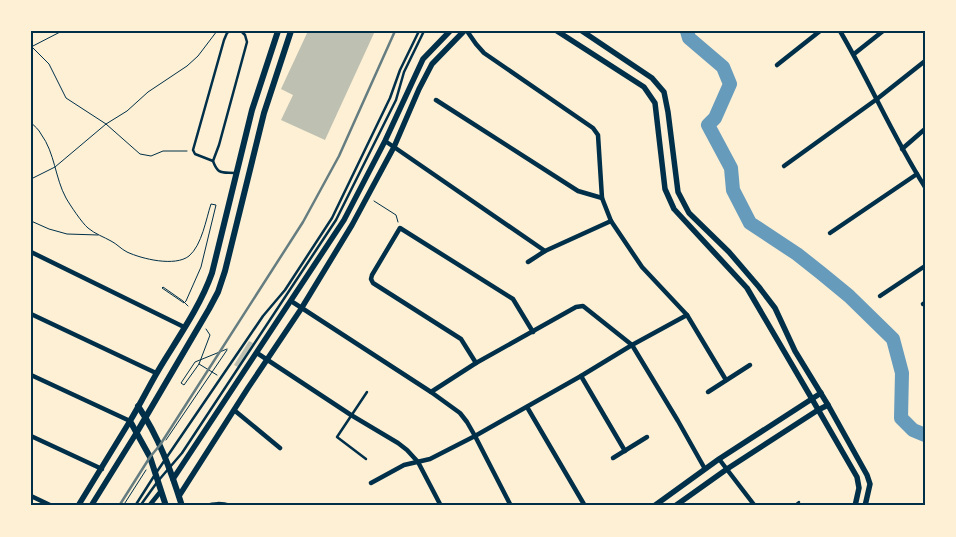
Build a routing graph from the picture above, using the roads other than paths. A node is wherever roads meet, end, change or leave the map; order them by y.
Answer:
1 (230, 31) edge
2 (241, 31) edge
3 (278, 31) edge
4 (291, 31) edge
5 (419, 31) edge
6 (424, 31) edge
7 (450, 31) edge
8 (465, 31) edge
9 (557, 31) edge
10 (582, 31) edge
11 (820, 31) edge
12 (840, 31) edge
13 (883, 31) edge
14 (854, 54) junction
15 (925, 62) edge
16 (777, 65) dead end
17 (877, 99) junction
18 (436, 100) dead end
19 (925, 130) edge
20 (385, 141) junction
21 (394, 147) junction
22 (902, 148) junction
23 (213, 161) junction
24 (784, 166) dead end
25 (237, 173) junction
26 (916, 174) junction
27 (925, 187) edge
28 (602, 198) junction
29 (611, 221) junction
30 (830, 233) dead end
31 (545, 251) junction
32 (31, 252) edge
33 (528, 262) dead end
34 (925, 266) edge
35 (880, 296) dead end
36 (291, 302) junction
37 (301, 309) junction
38 (31, 314) edge
39 (687, 315) junction
40 (184, 328) junction
41 (533, 332) junction
42 (632, 344) junction
43 (257, 353) junction
44 (267, 359) junction
45 (476, 363) junction
46 (750, 365) dead end
47 (156, 373) junction
48 (31, 375) edge
49 (581, 376) junction
50 (726, 380) junction
51 (366, 392) dead end
52 (431, 392) junction
53 (708, 392) dead end
54 (821, 393) junction
55 (812, 398) junction
56 (828, 405) junction
57 (138, 406) junction
58 (527, 408) junction
59 (234, 410) junction
60 (818, 410) junction
61 (351, 415) junction
62 (146, 417) junction
63 (130, 421) junction
64 (137, 432) junction
65 (31, 436) edge
66 (475, 436) junction
67 (647, 437) dead end
68 (280, 448) dead end
69 (625, 451) junction
70 (613, 458) dead end
71 (166, 459) junction
72 (366, 459) dead end
73 (719, 459) junction
74 (418, 462) junction
75 (102, 469) junction
76 (170, 469) junction
77 (705, 469) junction
78 (727, 470) junction
79 (156, 473) junction
80 (173, 479) junction
81 (158, 481) junction
82 (371, 483) dead end
83 (161, 492) junction
84 (31, 496) edge
85 (179, 496) junction
86 (799, 502) dead end
87 (52, 506) edge
88 (78, 506) edge
89 (91, 506) edge
90 (135, 506) edge
91 (140, 506) edge
92 (149, 506) edge
93 (166, 506) edge
94 (182, 506) edge
95 (205, 506) edge
96 (230, 506) edge
97 (441, 506) edge
98 (511, 506) edge
99 (585, 506) edge
100 (654, 506) edge
101 (675, 506) edge
102 (755, 506) edge
103 (794, 506) edge
104 (855, 506) edge
105 (865, 506) edge

1 - 23 lane
2 - 23 lane
3 - 25 main road
4 - 62 main road
5 - 71 lane
6 - 76 lane
7 - 20 street
8 - 21 street
8 - 28 street
9 - 55 street
10 - 54 street
11 - 16 street
12 - 14 street
13 - 14 street
14 - 17 street
15 - 17 street
17 - 22 street
17 - 24 street
18 - 28 street
19 - 22 street
20 - 21 street
20 - 36 street
21 - 31 street
21 - 37 street
22 - 26 street
23 - 25 lane
25 - 40 main road
26 - 27 street
26 - 30 street
28 - 29 street
29 - 31 street
29 - 39 street
31 - 33 street
32 - 40 street
34 - 35 street
36 - 37 street
36 - 43 street
37 - 44 street
37 - 52 street
38 - 47 street
39 - 42 street
39 - 50 street
40 - 47 main road
41 - 42 street
41 - 45 street
41 - 45 street
42 - 49 street
42 - 77 street
43 - 44 street
43 - 80 street
44 - 59 street
44 - 61 street
45 - 52 street
46 - 50 street
47 - 57 main road
48 - 63 street
49 - 58 street
49 - 69 street
50 - 53 street
51 - 61 lane
52 - 66 street
54 - 55 street
54 - 56 street
55 - 60 street
55 - 73 street
56 - 60 street
56 - 105 street
57 - 62 main road
57 - 63 main road
58 - 66 street
58 - 99 street
59 - 68 street
59 - 85 street
60 - 78 street
60 - 104 street
61 - 72 lane
61 - 74 street
62 - 64 main road
62 - 71 main road
63 - 64 main road
63 - 75 street
64 - 79 main road
64 - 89 street
65 - 75 street
66 - 74 street
66 - 98 street
67 - 69 street
69 - 70 street
71 - 76 main road
71 - 79 lane
73 - 77 street
73 - 78 street
74 - 82 street
74 - 97 street
75 - 88 street
76 - 80 main road
76 - 81 lane
77 - 100 street
78 - 101 street
78 - 102 street
79 - 81 main road
79 - 90 lane
80 - 85 main road
81 - 83 main road
81 - 91 lane
83 - 92 street
83 - 93 main road
84 - 87 street
85 - 94 main road
86 - 103 lane
95 - 96 street

